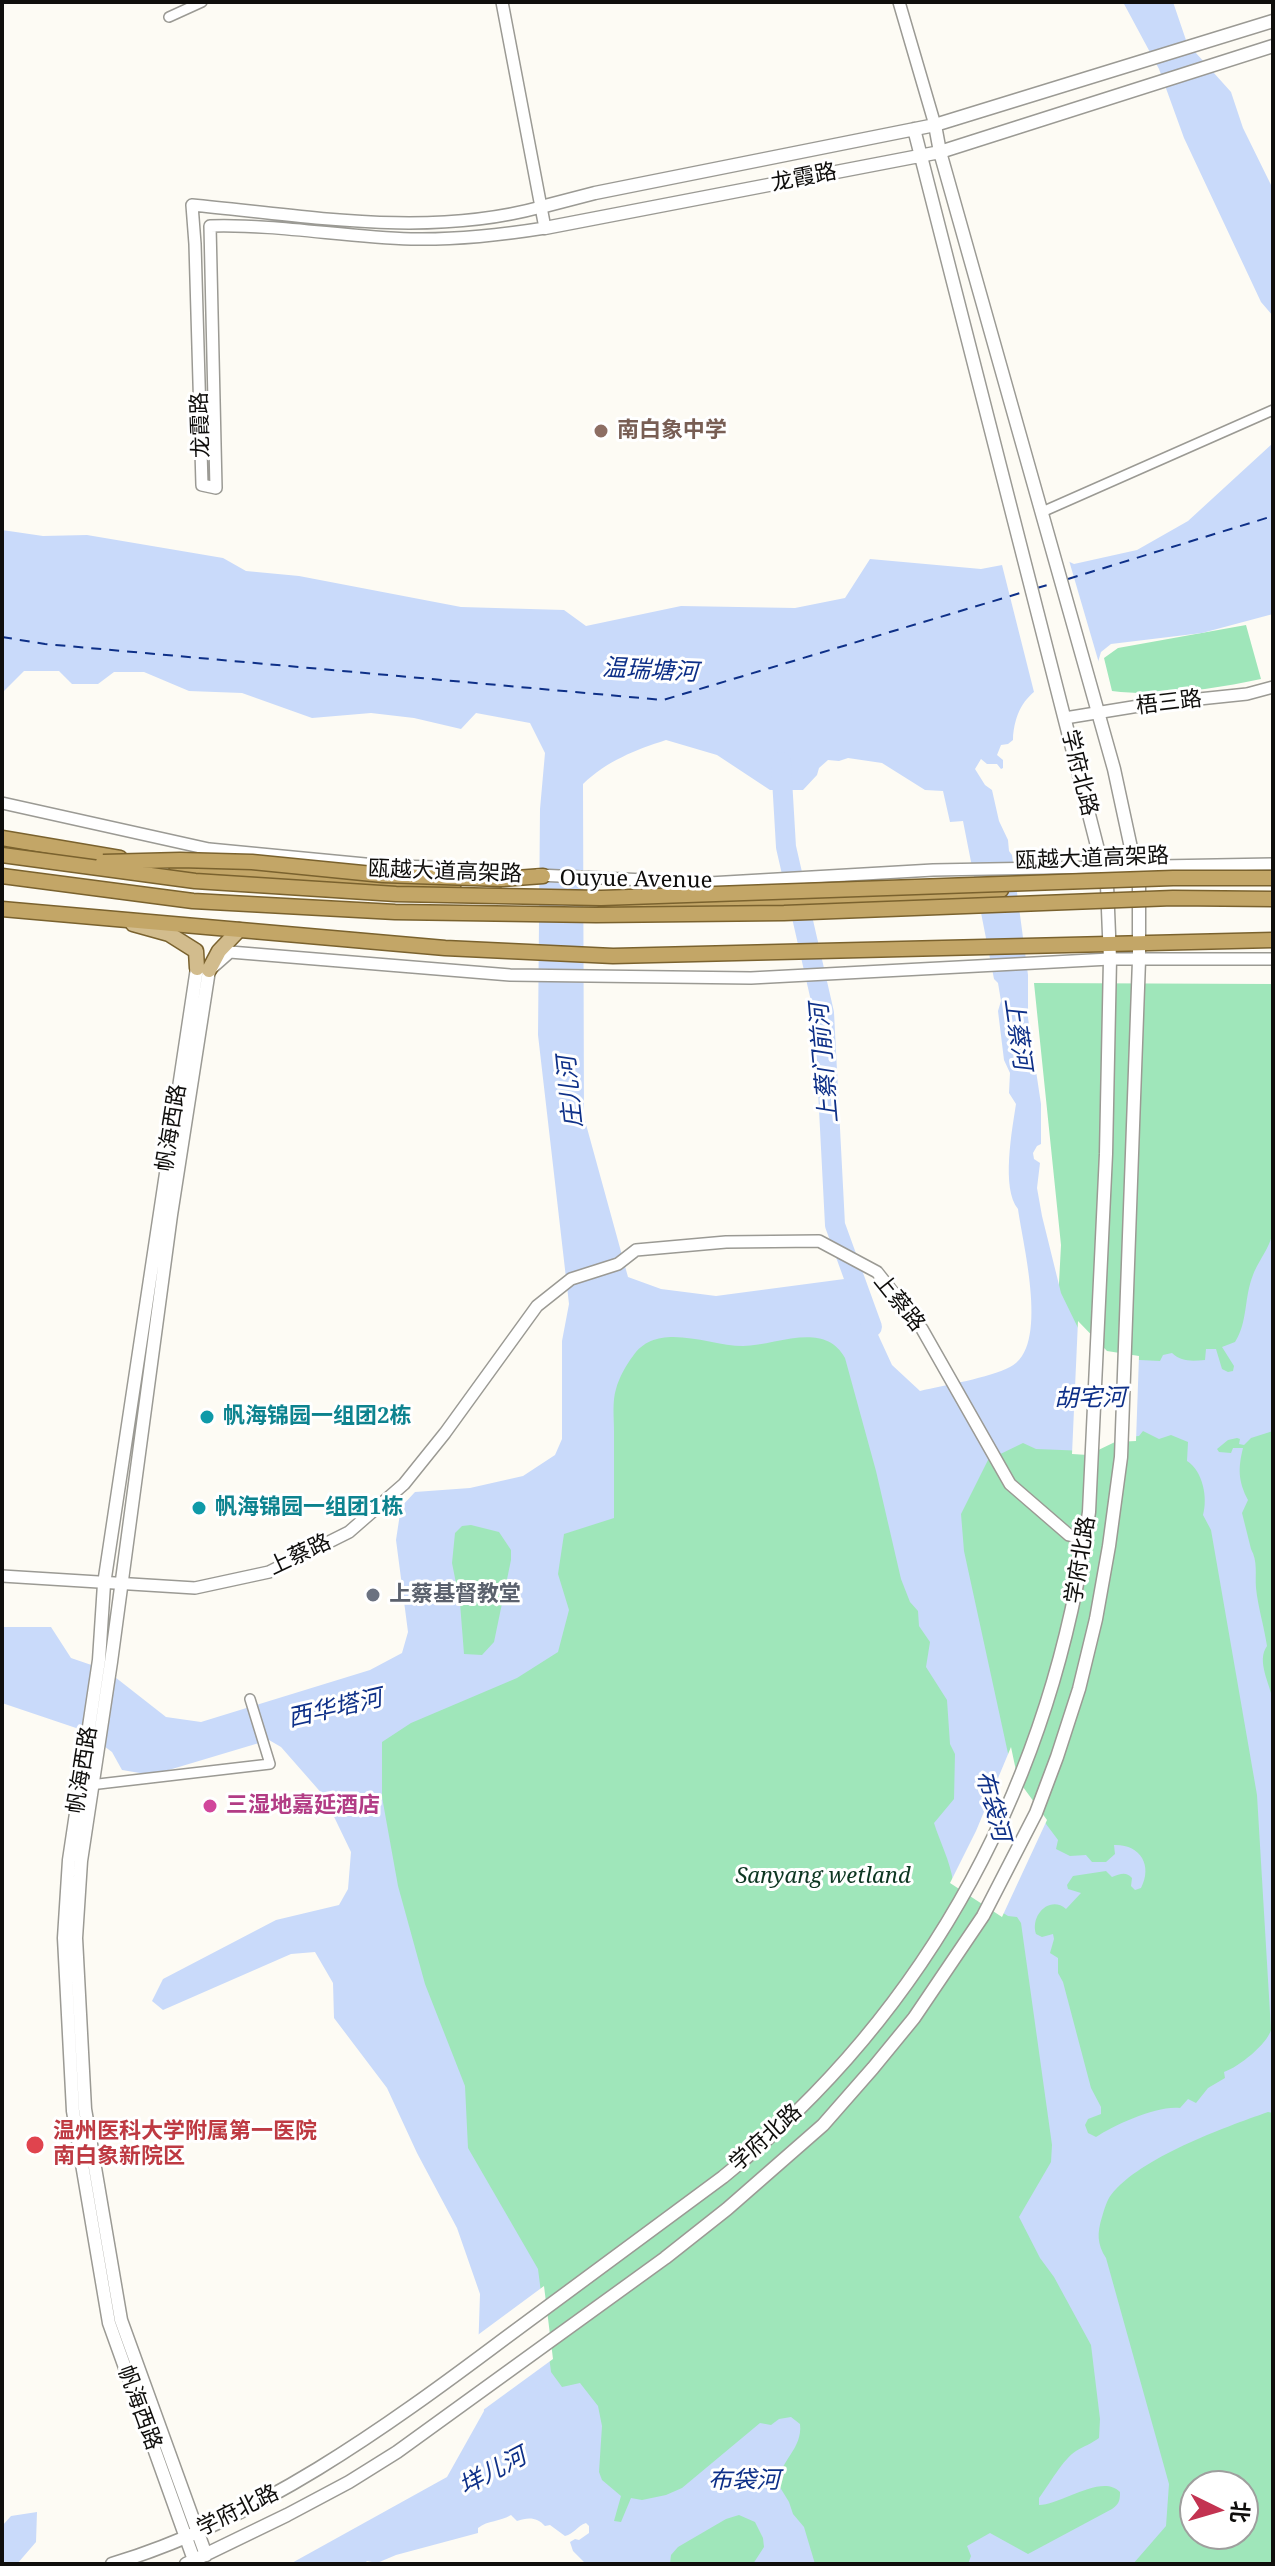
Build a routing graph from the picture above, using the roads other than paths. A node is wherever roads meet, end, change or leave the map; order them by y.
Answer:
1 (202, 2) edge
2 (502, 2) edge
3 (899, 2) edge
4 (169, 17) dead end
5 (1273, 21) edge
6 (1273, 46) edge
7 (935, 125) junction
8 (914, 129) junction
9 (940, 152) junction
10 (920, 156) junction
11 (541, 207) junction
12 (545, 228) junction
13 (1273, 410) edge
14 (1042, 512) junction
15 (1273, 687) edge
16 (1098, 713) junction
17 (1065, 718) junction
18 (2, 803) edge
19 (2, 838) edge
20 (2, 855) edge
21 (63, 864) junction
22 (1273, 864) edge
23 (1136, 867) junction
24 (452, 868) junction
25 (1103, 868) junction
26 (2, 876) edge
27 (543, 876) junction
28 (1273, 880) edge
29 (398, 884) junction
30 (1107, 885) junction
31 (1139, 885) junction
32 (1273, 899) edge
33 (2, 909) edge
34 (65, 914) junction
35 (239, 930) junction
36 (1273, 942) edge
37 (1139, 944) junction
38 (1110, 952) junction
39 (1273, 959) edge
40 (1139, 960) junction
41 (203, 969) junction
42 (1086, 1539) junction
43 (2, 1576) edge
44 (104, 1584) junction
45 (122, 1584) junction
46 (105, 1661) junction
47 (250, 1699) dead end
48 (87, 1784) junction
49 (191, 2533) junction
50 (196, 2560) edge
51 (112, 2564) edge

1 - 4 street
2 - 11 street
3 - 7 street
5 - 7 main road, 龙霞路
6 - 9 main road, 龙霞路
7 - 8 main road, 龙霞路
7 - 9 main road, 学府北路
8 - 10 main road, 学府北路
8 - 11 main road, 龙霞路
9 - 10 main road, 龙霞路
9 - 14 main road, 学府北路
10 - 12 main road, 龙霞路
10 - 17 main road, 学府北路
11 - 12 street
11 - 12 street, 龙霞路
13 - 14 street
14 - 16 main road, 学府北路
15 - 16 street, 梧三路
16 - 17 street, 梧三路
16 - 23 main road, 学府北路
17 - 25 main road, 学府北路
18 - 24 street
19 - 29 highway, Ouyue Avenue
20 - 21 highway, 瓯越大道高架路, bridge
21 - 27 highway, bridge
21 - 28 highway, 瓯越大道高架路, bridge
22 - 23 street
23 - 25 street
23 - 31 main road, 学府北路
24 - 27 street
24 - 29 street
25 - 27 street
25 - 30 main road, 学府北路
26 - 32 highway, 瓯越大道高架路, bridge
28 - 31 highway, Ouyue Avenue
29 - 30 highway, Ouyue Avenue, bridge
30 - 31 highway, Ouyue Avenue
30 - 38 main road, 学府北路
31 - 37 main road, 学府北路
33 - 34 highway
34 - 35 highway
34 - 41 main road
35 - 38 highway
35 - 41 main road
36 - 37 highway
37 - 38 highway
37 - 40 main road, 学府北路
38 - 40 street
38 - 41 street
38 - 42 main road, 学府北路
39 - 40 street
40 - 50 main road, 学府北路
41 - 44 main road, 帆海西路
41 - 45 main road, 帆海西路
42 - 45 street, 上蔡路
42 - 49 main road, 学府北路
43 - 44 street, 上蔡路
44 - 45 street, 上蔡路
44 - 46 main road, 帆海西路
45 - 46 main road, 帆海西路
46 - 48 main road, 帆海西路
47 - 48 street
48 - 49 main road, 帆海西路
49 - 50 main road, 帆海西路
49 - 51 main road, 学府北路

